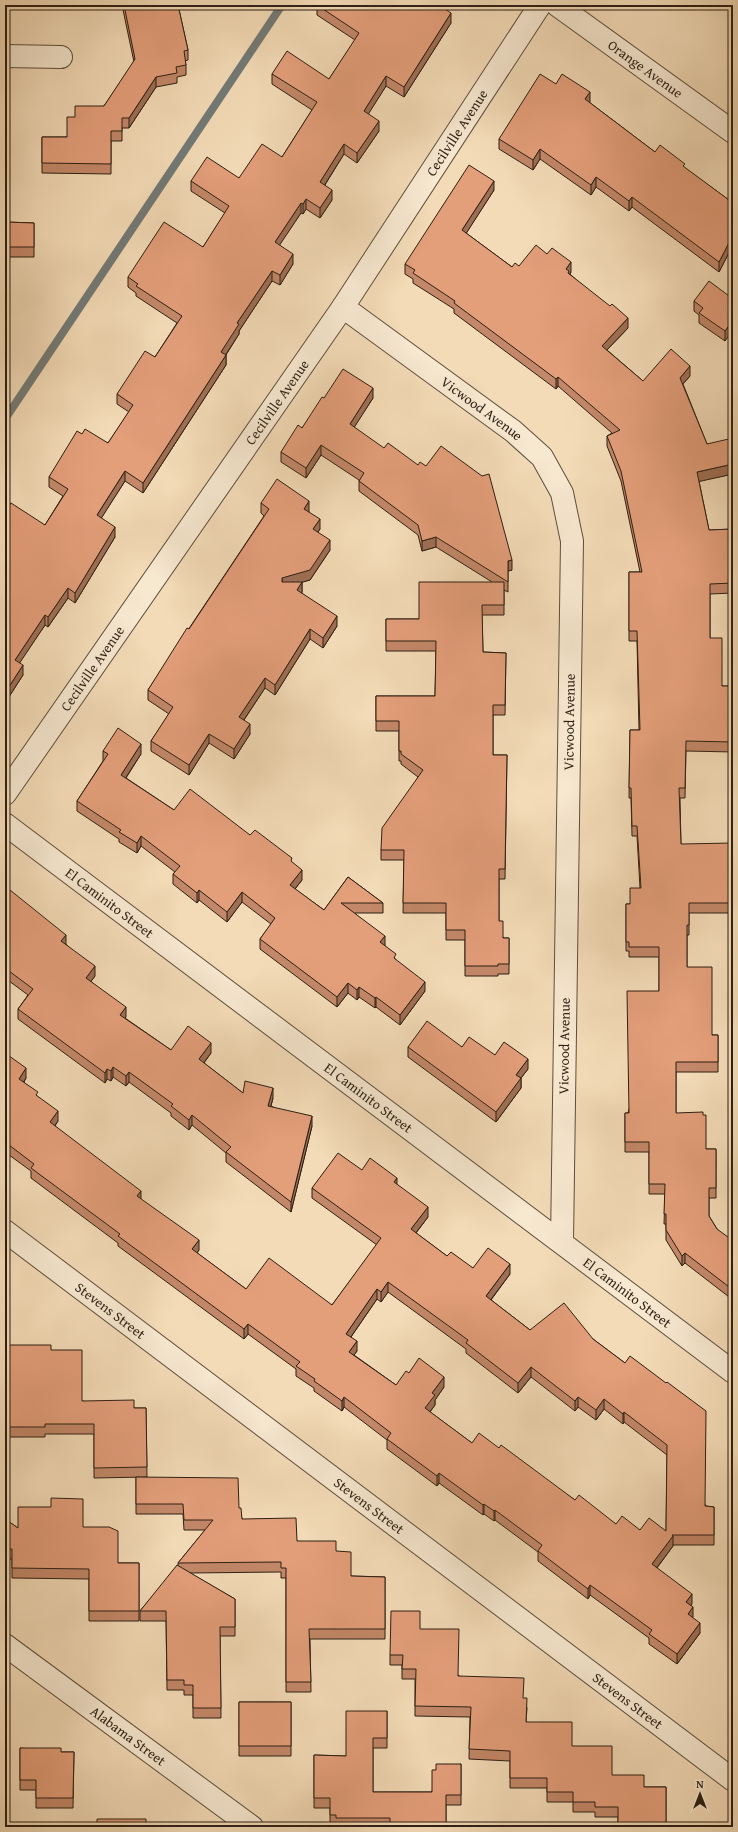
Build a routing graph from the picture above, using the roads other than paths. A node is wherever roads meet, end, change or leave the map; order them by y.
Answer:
1 (540, 5) edge
2 (558, 5) edge
3 (5, 56) edge
4 (61, 57) dead end
5 (733, 132) edge
6 (343, 308) junction
7 (5, 794) edge
8 (5, 824) edge
9 (5, 1231) edge
10 (562, 1242) junction
11 (733, 1372) edge
12 (5, 1645) edge
13 (733, 1780) edge
14 (252, 1827) edge

1 - 6 street, Cecilville Avenue
2 - 5 street, Orange Avenue
3 - 4 street
6 - 7 street, Cecilville Avenue
6 - 10 street, Vicwood Avenue
8 - 10 street, El Caminito Street
9 - 13 street, Stevens Street
10 - 11 street, El Caminito Street
12 - 14 street, Alabama Street

